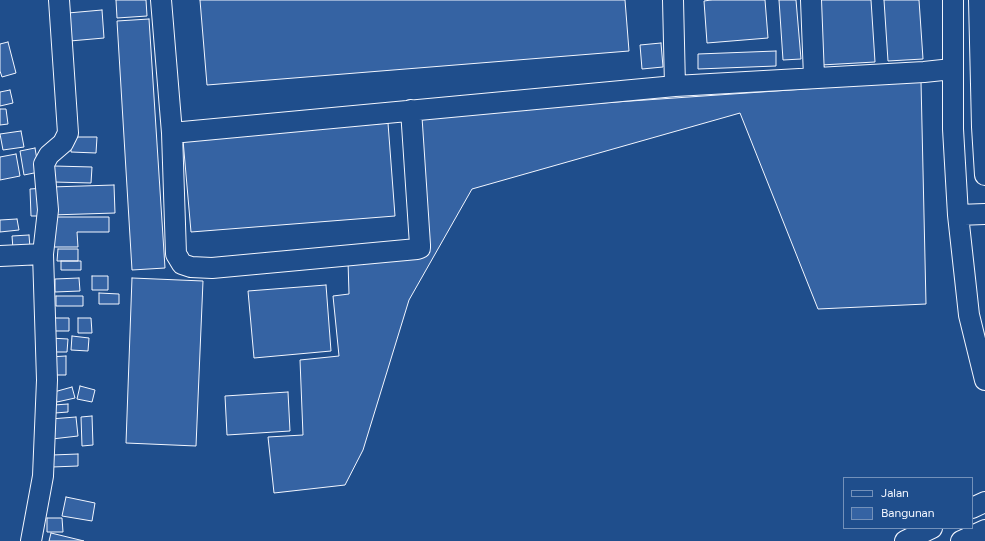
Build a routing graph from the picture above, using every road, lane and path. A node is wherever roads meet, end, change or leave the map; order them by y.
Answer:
1 (58, 0) edge
2 (161, 0) edge
3 (673, 0) edge
4 (810, 0) edge
5 (953, 0) edge
6 (979, 0) edge
7 (952, 69) junction
8 (814, 77) junction
9 (675, 86) junction
10 (411, 110) junction
11 (172, 132) junction
12 (985, 175) edge
13 (985, 214) edge
14 (958, 215) junction
15 (43, 254) junction
16 (0, 256) edge
17 (985, 380) edge
18 (985, 502) edge
19 (973, 508) edge
20 (930, 529) edge
21 (985, 530) edge
22 (31, 541) edge
23 (905, 541) edge
24 (961, 541) edge

1 - 15 street
2 - 11 street
3 - 9 street
4 - 8 street
5 - 7 street
6 - 12 street
7 - 8 street
7 - 14 street
8 - 9 street
9 - 10 street
10 - 11 street
10 - 11 street
13 - 14 street
14 - 17 street
15 - 16 street
15 - 22 street
18 - 19 street
20 - 23 street
21 - 24 street

